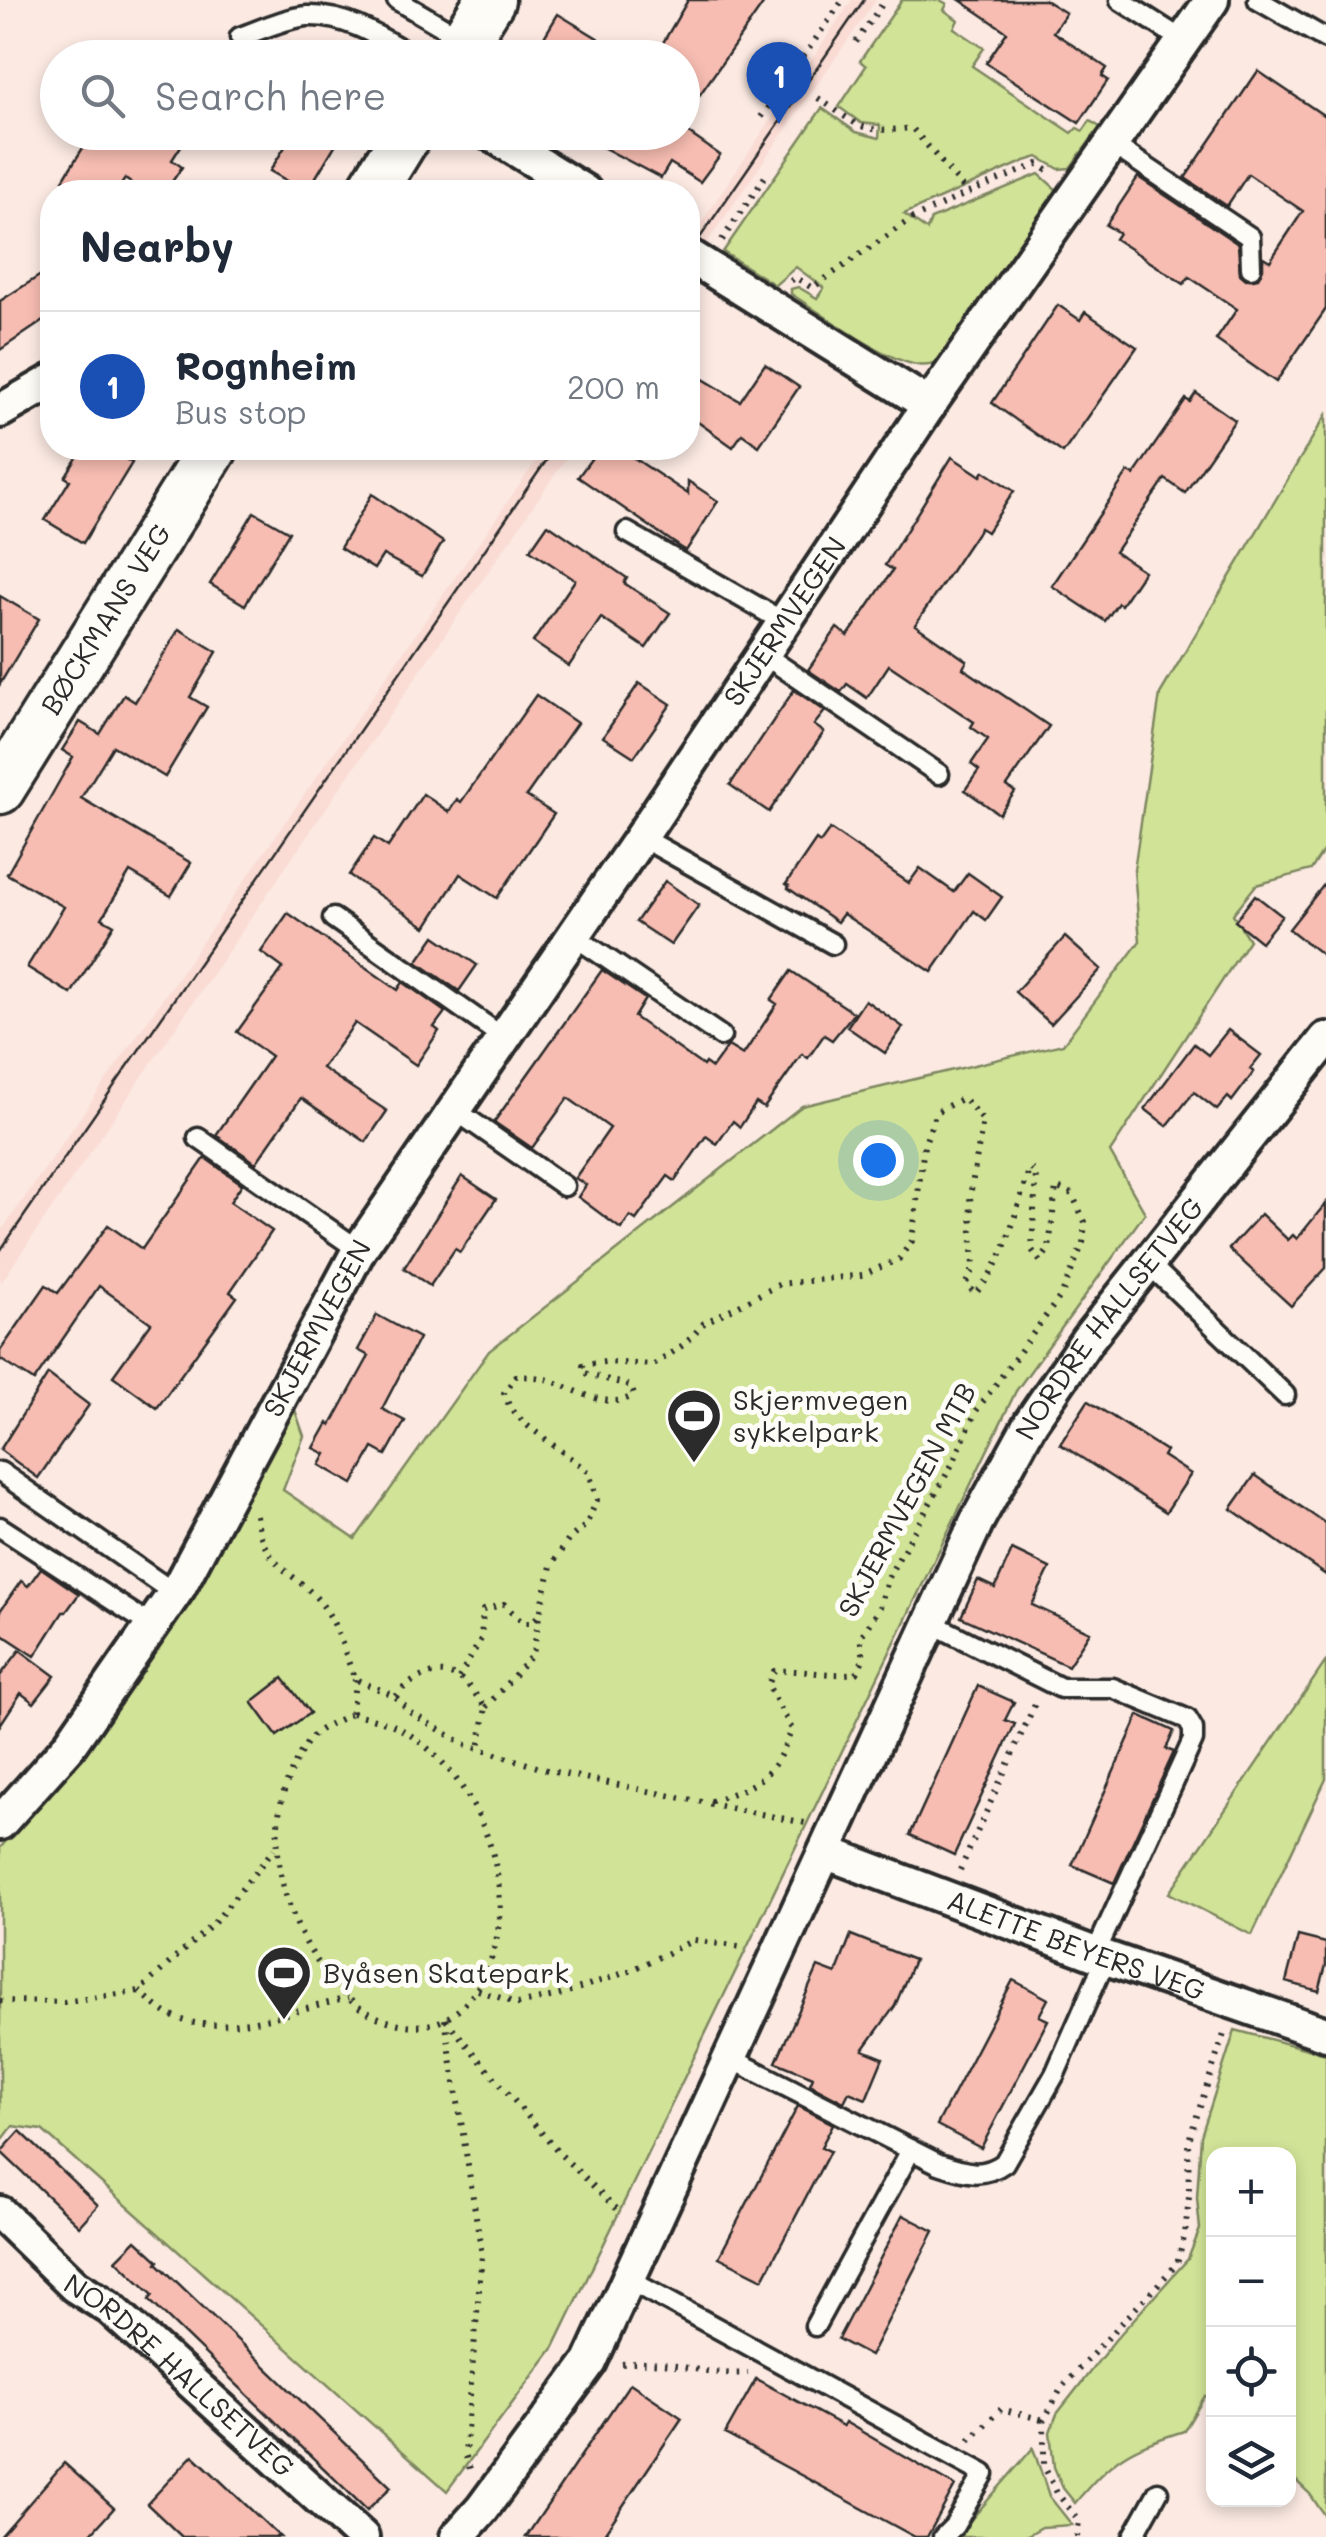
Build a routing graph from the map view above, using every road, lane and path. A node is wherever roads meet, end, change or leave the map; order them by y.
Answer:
1 (397, 0) edge
2 (490, 0) edge
3 (842, 0) edge
4 (886, 0) edge
5 (1120, 0) edge
6 (1212, 0) edge
7 (1258, 0) edge
8 (240, 37) dead end
9 (1326, 39) edge
10 (384, 40) edge
11 (448, 40) edge
12 (466, 40) edge
13 (1184, 41) junction
14 (856, 42) dead end
15 (818, 98) dead end
16 (761, 117) dead end
17 (1112, 144) junction
18 (397, 150) edge
19 (517, 150) edge
20 (766, 175) dead end
21 (378, 180) edge
22 (566, 180) edge
23 (1067, 183) dead end
24 (968, 193) junction
25 (700, 256) edge
26 (700, 263) edge
27 (1251, 268) dead end
28 (788, 284) dead end
29 (40, 388) edge
30 (930, 404) junction
31 (0, 411) edge
32 (206, 460) edge
33 (627, 532) dead end
34 (784, 622) junction
35 (763, 654) junction
36 (939, 774) dead end
37 (0, 789) edge
38 (641, 837) junction
39 (334, 918) dead end
40 (574, 936) junction
41 (833, 944) dead end
42 (721, 1036) dead end
43 (504, 1038) junction
44 (1326, 1040) edge
45 (454, 1110) junction
46 (198, 1138) dead end
47 (564, 1186) dead end
48 (359, 1250) junction
49 (1149, 1264) junction
50 (1285, 1394) dead end
51 (245, 1468) junction
52 (0, 1472) edge
53 (0, 1527) edge
54 (174, 1593) junction
55 (540, 1614) junction
56 (931, 1624) junction
57 (152, 1626) junction
58 (459, 1678) junction
59 (354, 1679) junction
60 (1046, 1680) junction
61 (394, 1696) junction
62 (486, 1707) junction
63 (352, 1713) junction
64 (479, 1749) junction
65 (706, 1803) junction
66 (0, 1823) edge
67 (830, 1841) junction
68 (275, 1848) junction
69 (947, 1898) junction
70 (777, 1954) junction
71 (1101, 1956) junction
72 (139, 1990) junction
73 (478, 1990) junction
74 (348, 1998) junction
75 (0, 2001) edge
76 (1234, 2003) junction
77 (445, 2020) junction
78 (1326, 2034) edge
79 (730, 2058) junction
80 (911, 2150) junction
81 (0, 2213) edge
82 (648, 2240) junction
83 (629, 2280) junction
84 (815, 2326) dead end
85 (776, 2360) junction
86 (590, 2362) junction
87 (1044, 2420) junction
88 (952, 2457) junction
89 (1158, 2492) dead end
90 (482, 2509) junction
91 (362, 2537) edge
92 (457, 2537) edge
93 (943, 2537) edge
94 (1077, 2537) edge
95 (1133, 2537) edge

1 - 11 lane
2 - 12 main road
3 - 16 path
4 - 14 path
5 - 13 lane
6 - 13 street, SKJERMVEGEN
7 - 9 lane
8 - 10 lane
13 - 17 street, SKJERMVEGEN
15 - 24 path
17 - 27 lane
17 - 30 street, SKJERMVEGEN
18 - 21 main road
19 - 22 street
20 - 25 path
23 - 24 path
24 - 28 path
26 - 30 street
29 - 31 street
30 - 34 street, SKJERMVEGEN
32 - 37 main road, BØCKMANS VEG
33 - 34 lane
34 - 35 street, SKJERMVEGEN
35 - 36 lane
35 - 38 street, SKJERMVEGEN
38 - 40 street, SKJERMVEGEN
38 - 41 lane
39 - 43 lane
40 - 42 lane
40 - 43 street, SKJERMVEGEN
43 - 45 street, SKJERMVEGEN
44 - 49 street, NORDRE HALLSETVEG
45 - 47 lane
45 - 48 street, SKJERMVEGEN
46 - 48 lane
48 - 51 street, SKJERMVEGEN
49 - 50 lane
49 - 56 street, NORDRE HALLSETVEG
51 - 54 street, SKJERMVEGEN
51 - 59 path
52 - 54 lane
53 - 57 lane
54 - 57 street, SKJERMVEGEN
55 - 58 path
55 - 62 path
55 - 65 path, SKJERMVEGEN MTB
56 - 60 lane
56 - 67 street, NORDRE HALLSETVEG
57 - 66 street, SKJERMVEGEN
58 - 61 path
58 - 62 path
59 - 61 path
59 - 63 path
60 - 69 path
60 - 71 lane
61 - 64 path
62 - 64 path
63 - 68 path
63 - 73 path
64 - 65 path
65 - 67 path
67 - 69 street, ALETTE BEYERS VEG
67 - 70 street, NORDRE HALLSETVEG
68 - 72 path
68 - 74 path
69 - 71 street, ALETTE BEYERS VEG
70 - 73 path
70 - 79 street, NORDRE HALLSETVEG
71 - 76 street, ALETTE BEYERS VEG
71 - 80 lane
72 - 74 path
72 - 75 path
73 - 77 path
74 - 77 path
76 - 78 street, ALETTE BEYERS VEG
76 - 87 path
77 - 82 path
77 - 90 path
79 - 80 lane
79 - 82 street, NORDRE HALLSETVEG
80 - 84 lane
81 - 91 street, NORDRE HALLSETVEG
82 - 83 street, NORDRE HALLSETVEG
83 - 85 lane
83 - 86 street, NORDRE HALLSETVEG
85 - 86 path
85 - 88 lane
86 - 90 street, NORDRE HALLSETVEG
87 - 88 path
87 - 94 path
88 - 93 lane
89 - 95 lane
90 - 92 street, NORDRE HALLSETVEG

